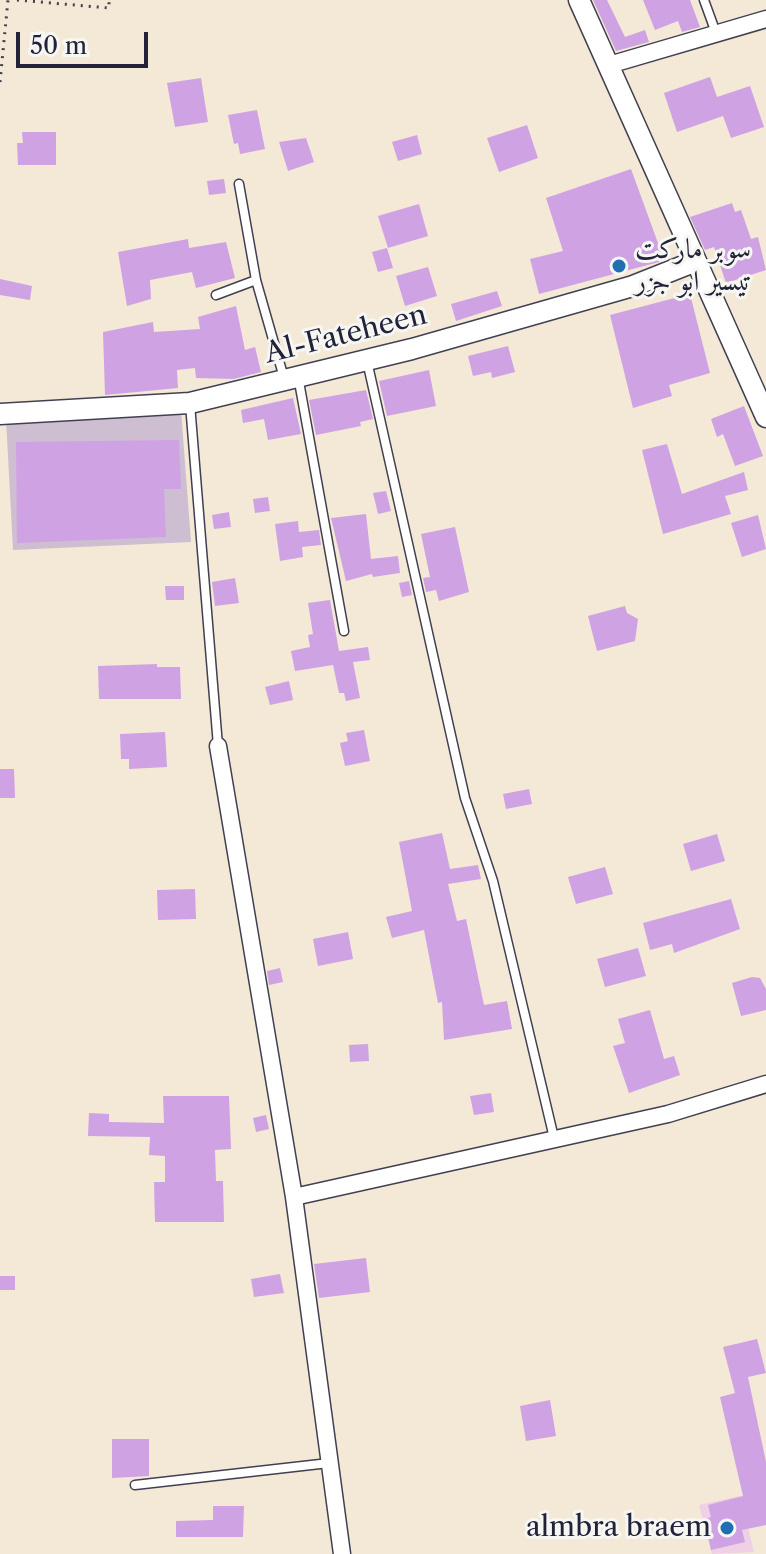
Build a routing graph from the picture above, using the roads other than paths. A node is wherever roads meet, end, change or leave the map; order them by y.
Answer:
1 (579, 0) edge
2 (704, 0) edge
3 (766, 19) edge
4 (716, 33) junction
5 (609, 65) junction
6 (239, 184) dead end
7 (696, 261) junction
8 (256, 280) junction
9 (216, 295) dead end
10 (367, 361) junction
11 (291, 377) junction
12 (190, 403) junction
13 (0, 414) edge
14 (766, 417) edge
15 (344, 631) dead end
16 (218, 746) joint
17 (766, 1084) edge
18 (554, 1138) junction
19 (294, 1197) junction
20 (330, 1463) junction
21 (135, 1485) dead end
22 (342, 1554) edge

1 - 5 street
2 - 4 lane
3 - 4 street
4 - 5 street
5 - 7 street
6 - 8 lane
7 - 10 street, Al-Fateheen
7 - 14 street
8 - 9 lane
8 - 11 lane
10 - 11 street, Al-Fateheen
10 - 18 lane
11 - 12 street, Al-Fateheen
11 - 15 lane
12 - 13 street, Al-Fateheen
12 - 16 lane
16 - 19 street
17 - 18 street
18 - 19 street
19 - 20 street
20 - 21 lane
20 - 22 street

